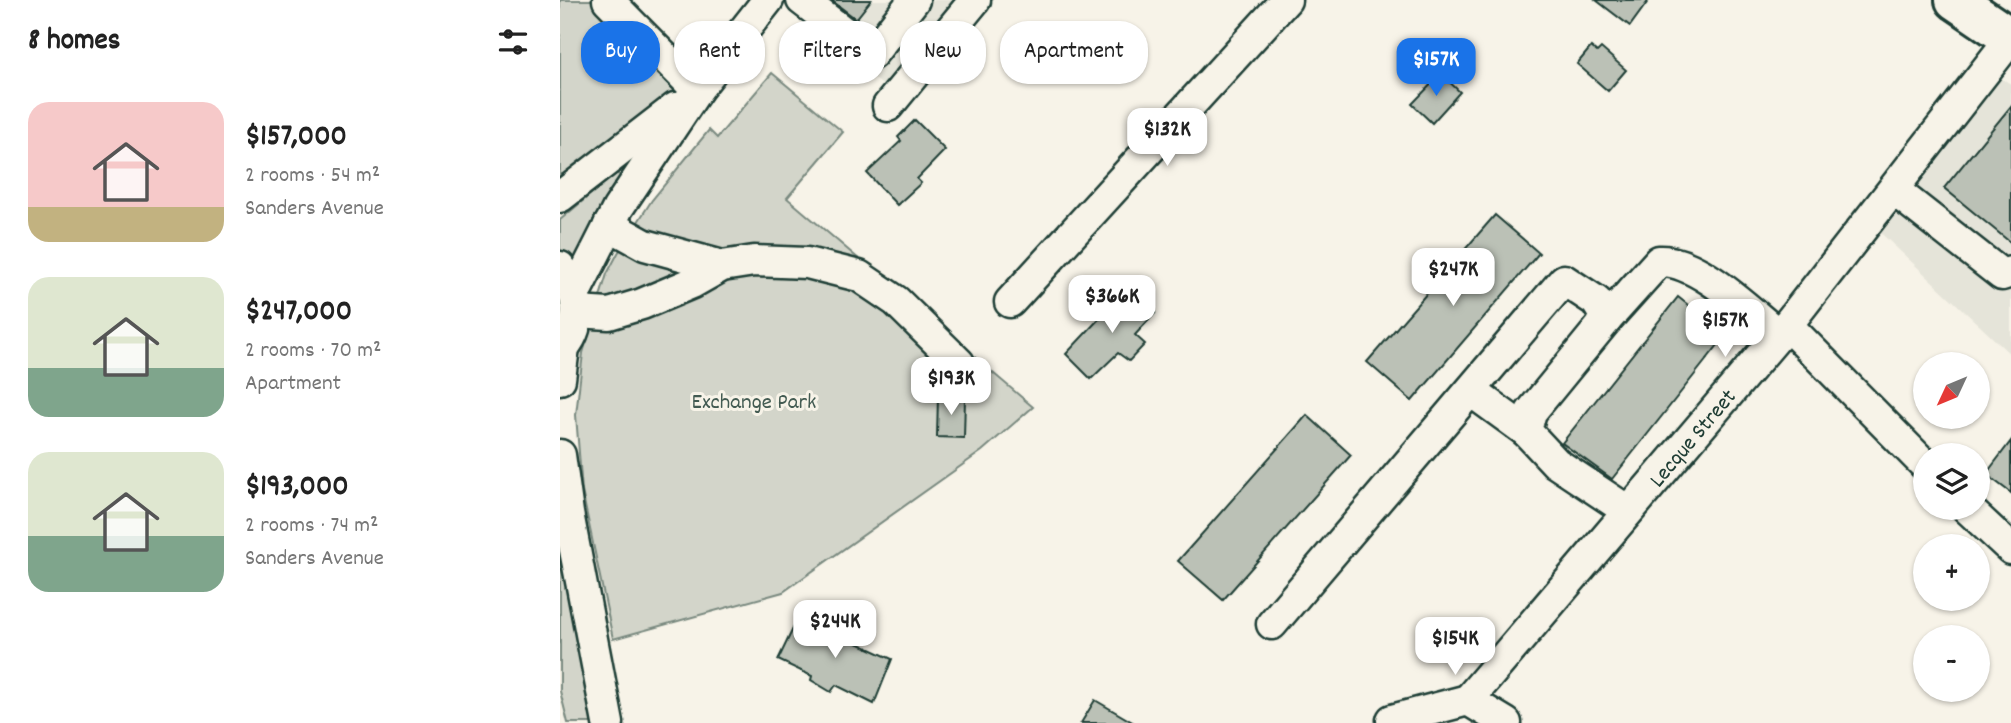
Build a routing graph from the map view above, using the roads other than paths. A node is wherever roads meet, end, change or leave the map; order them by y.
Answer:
1 (608, 0) edge
2 (768, 0) edge
3 (802, 0) edge
4 (914, 0) edge
5 (975, 0) edge
6 (1286, 0) edge
7 (1955, 0) edge
8 (2011, 38) edge
9 (697, 90) junction
10 (888, 106) dead end
11 (1894, 190) junction
12 (560, 197) edge
13 (610, 225) junction
14 (560, 267) edge
15 (722, 267) junction
16 (2011, 271) edge
17 (1010, 302) dead end
18 (576, 303) junction
19 (1607, 319) junction
20 (1783, 330) junction
21 (562, 349) edge
22 (959, 363) dead end
23 (560, 379) edge
24 (1476, 385) junction
25 (1529, 422) junction
26 (1913, 454) edge
27 (560, 455) edge
28 (1628, 512) junction
29 (1981, 520) edge
30 (2009, 543) edge
31 (1272, 624) dead end
32 (1468, 700) junction
33 (1392, 720) dead end
34 (608, 723) edge
35 (1506, 723) edge

1 - 9 street
2 - 9 street
3 - 4 street
5 - 10 street
6 - 17 street
7 - 8 main road
8 - 11 street, Lecque Street
9 - 12 street
9 - 13 street
11 - 16 street
11 - 20 street, Lecque Street
13 - 15 street
13 - 18 street
14 - 18 street
15 - 18 street
15 - 22 street
18 - 21 street
19 - 20 street
19 - 24 street
19 - 25 street
20 - 26 street
20 - 28 street, Lecque Street
21 - 23 street
24 - 25 street
24 - 31 street
25 - 28 street
27 - 34 street
28 - 32 street, Lecque Street
29 - 30 street
32 - 33 street
32 - 35 street

